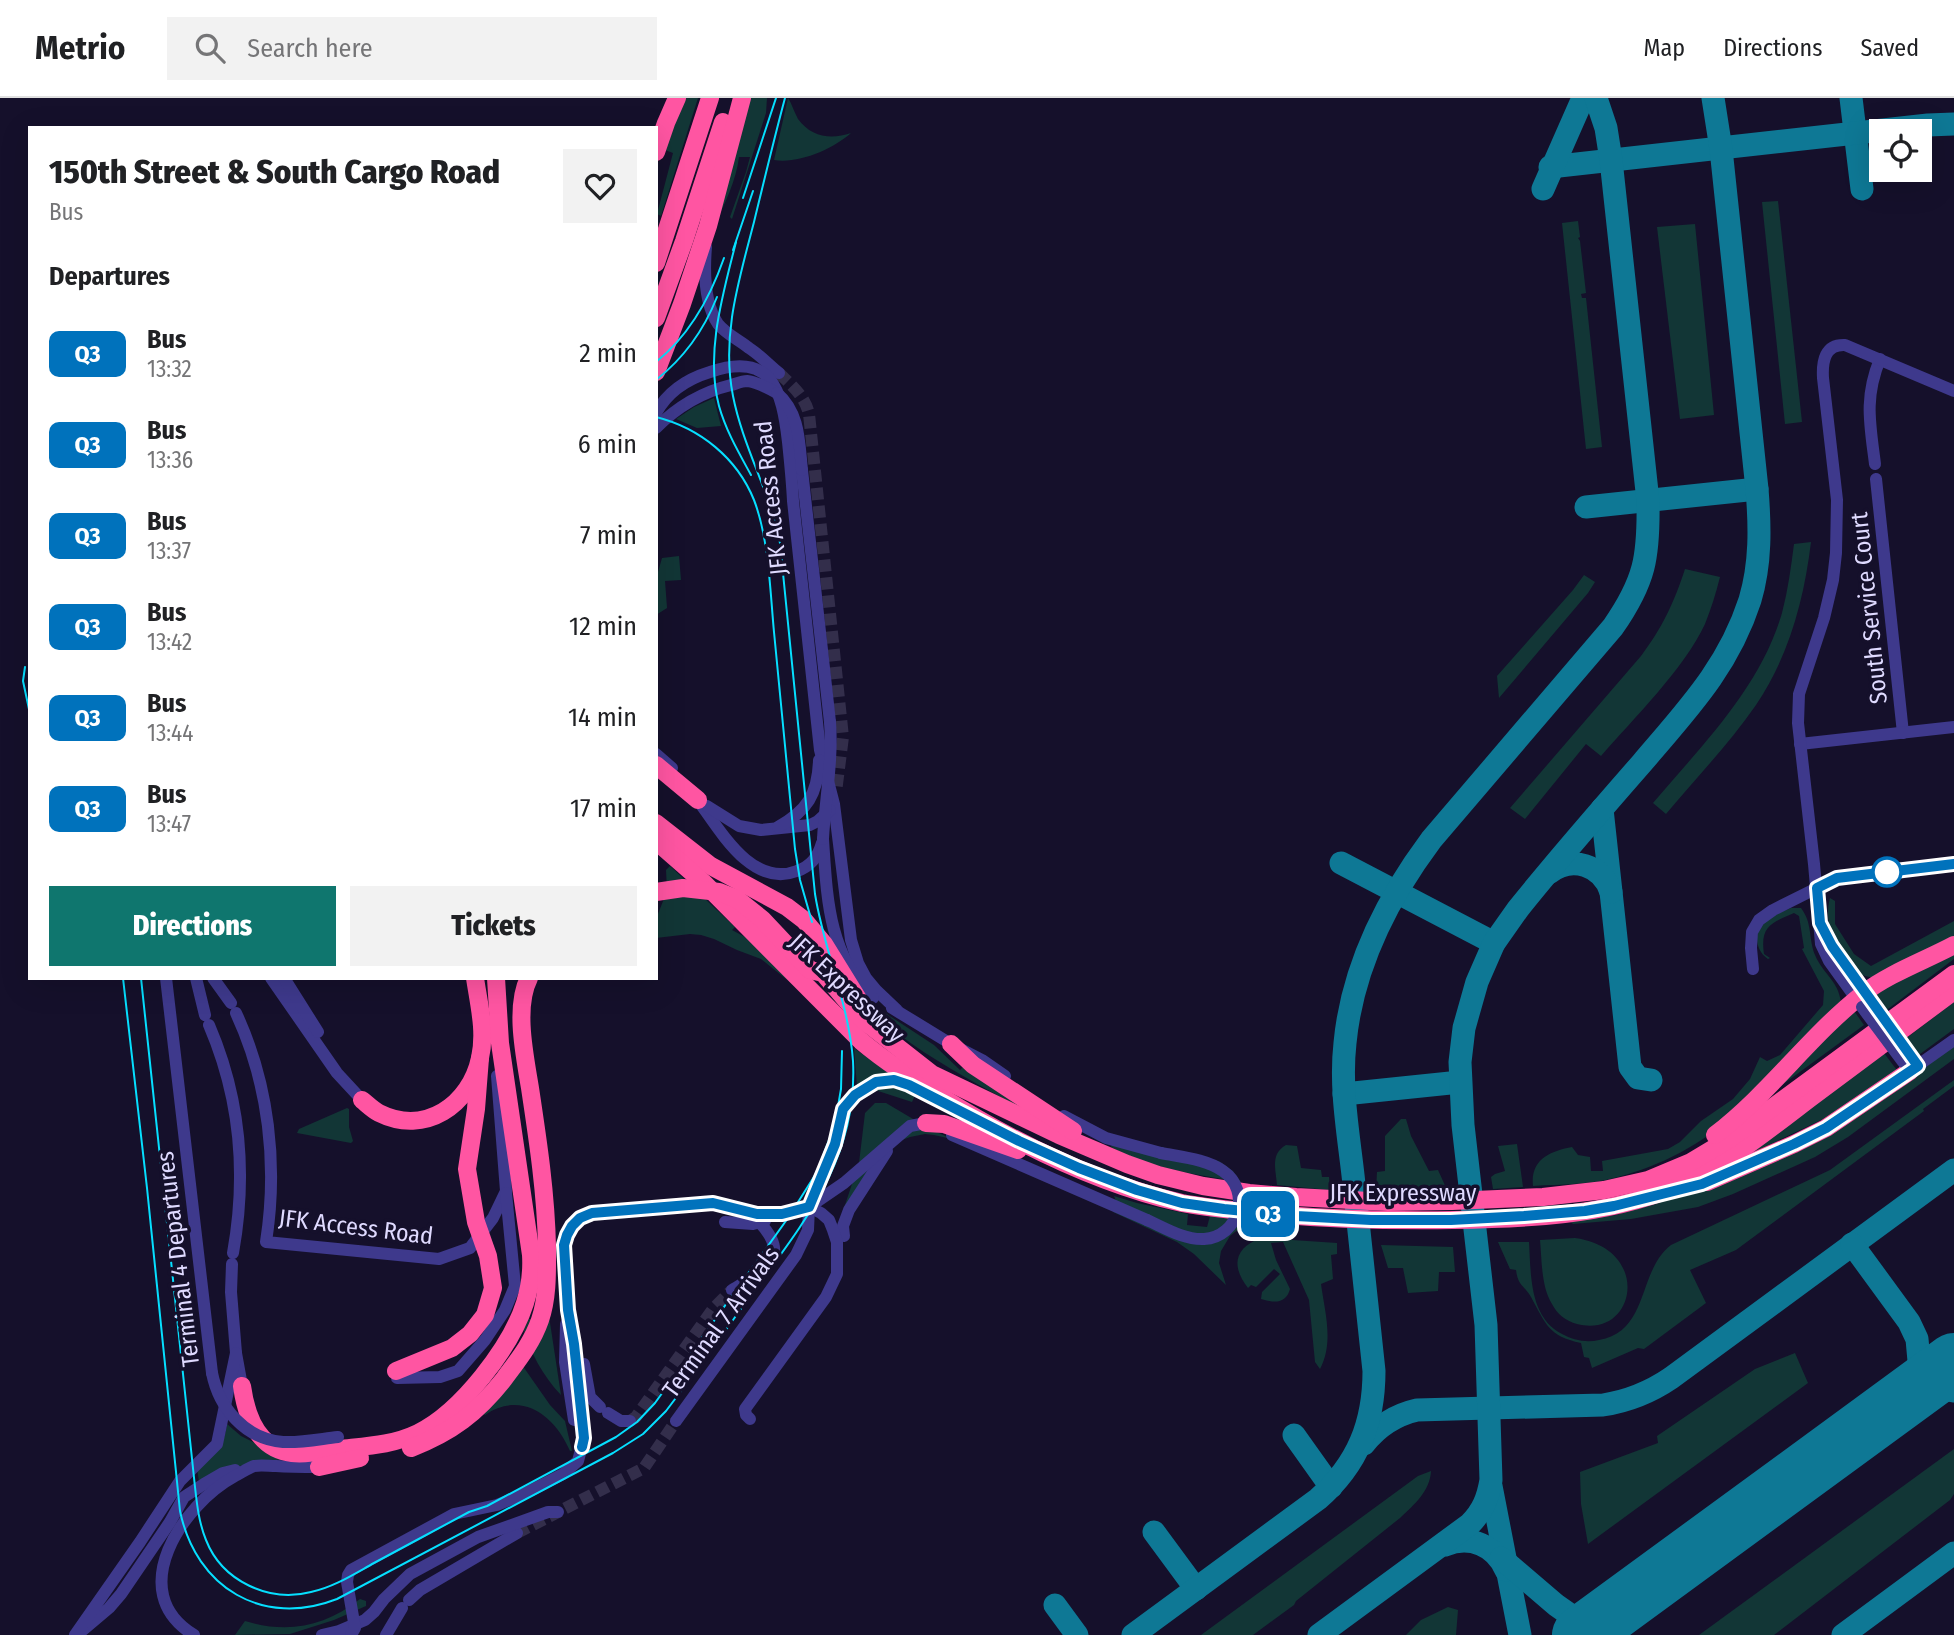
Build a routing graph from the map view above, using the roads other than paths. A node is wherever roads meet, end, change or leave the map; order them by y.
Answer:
1 (677, 98) edge
2 (710, 98) edge
3 (730, 98) edge
4 (742, 98) edge
5 (661, 129) edge
6 (708, 226) junction
7 (666, 236) junction
8 (658, 250) edge
9 (658, 258) edge
10 (658, 313) edge
11 (1880, 359) junction
12 (766, 362) junction
13 (658, 367) edge
14 (779, 373) tunnel mouth
15 (695, 377) junction
16 (1954, 391) edge
17 (658, 410) edge
18 (658, 427) edge
19 (1875, 464) dead end
20 (1876, 479) dead end
21 (1954, 727) edge
22 (1903, 733) junction
23 (1800, 744) junction
24 (820, 750) junction
25 (658, 756) edge
26 (658, 767) edge
27 (698, 800) junction
28 (832, 800) junction
29 (776, 829) junction
30 (664, 838) edge
31 (823, 839) junction
32 (1954, 864) edge
33 (1817, 888) junction
34 (658, 892) edge
35 (1954, 945) edge
36 (1754, 969) dead end
37 (1954, 974) edge
38 (166, 980) edge
39 (272, 980) edge
40 (285, 980) edge
41 (475, 980) edge
42 (490, 980) edge
43 (496, 980) edge
44 (528, 980) edge
45 (197, 981) edge
46 (216, 983) edge
47 (1954, 991) edge
48 (1863, 1000) junction
49 (897, 1010) junction
50 (1954, 1040) edge
51 (951, 1044) junction
52 (480, 1058) junction
53 (1911, 1064) junction
54 (362, 1100) junction
55 (926, 1123) junction
56 (1059, 1135) junction
57 (896, 1138) junction
58 (1127, 1164) junction
59 (1079, 1168) junction
60 (506, 1191) junction
61 (1572, 1194) junction
62 (1646, 1197) junction
63 (809, 1207) junction
64 (782, 1214) junction
65 (725, 1222) dead end
66 (760, 1223) junction
67 (844, 1236) dead end
68 (732, 1290) tunnel mouth
69 (568, 1310) junction
70 (236, 1353) junction
71 (397, 1374) joint
72 (241, 1378) joint
73 (479, 1380) junction
74 (750, 1419) dead end
75 (629, 1421) dead end
76 (677, 1421) tunnel mouth
77 (338, 1437) joint
78 (253, 1466) junction
79 (319, 1466) joint
80 (184, 1497) junction
81 (558, 1512) dead end
82 (517, 1533) tunnel mouth
83 (140, 1542) junction
84 (355, 1630) edge
85 (75, 1635) edge
86 (194, 1635) edge
87 (322, 1635) edge
88 (386, 1635) edge

1 - 5 highway
2 - 7 highway
3 - 10 highway
4 - 6 highway
6 - 12 street
6 - 13 highway
7 - 8 highway
7 - 9 highway
11 - 16 street
11 - 19 street
11 - 23 street
12 - 14 street
12 - 15 street
15 - 17 street, JFK Access Road
15 - 24 street, JFK Access Road
18 - 28 street, bridge
20 - 22 street, South Service Court
21 - 22 street
22 - 23 street
23 - 33 street
24 - 28 street
24 - 29 street
25 - 27 street
26 - 27 highway
27 - 29 street
27 - 31 street
28 - 29 street
28 - 31 street, bridge
28 - 49 street
30 - 56 highway
30 - 59 highway, JFK Expressway
31 - 49 street
32 - 33 street
33 - 36 street
33 - 48 street
34 - 56 highway, JFK Expressway, bridge
35 - 48 highway
37 - 61 highway, JFK Expressway
38 - 77 street, Terminal 4 Departures, bridge
39 - 54 street
40 - 54 street
41 - 52 highway
42 - 60 street
43 - 73 highway
44 - 79 highway
45 - 70 street
46 - 60 street, JFK Access Road
47 - 62 highway, JFK Expressway
48 - 53 street, bridge
48 - 61 highway
49 - 51 street
50 - 53 street
51 - 55 street, bridge
51 - 58 highway
52 - 54 highway
52 - 71 highway, bridge
53 - 62 highway
55 - 57 street
55 - 59 highway
56 - 58 highway, JFK Expressway
57 - 63 street
57 - 67 street
58 - 61 highway, JFK Expressway
59 - 62 highway, JFK Expressway
60 - 71 street
63 - 64 street
63 - 74 street
63 - 76 street, Terminal 7 Arrivals
64 - 66 street
64 - 69 street
65 - 66 street
66 - 68 street, Terminal 7 Arrivals
69 - 75 street
69 - 84 street
70 - 72 street
70 - 83 street
72 - 73 highway
73 - 77 highway
78 - 79 street
78 - 80 street
78 - 86 street
80 - 83 street
80 - 85 street
81 - 84 street
82 - 88 street
83 - 85 street
84 - 87 street

